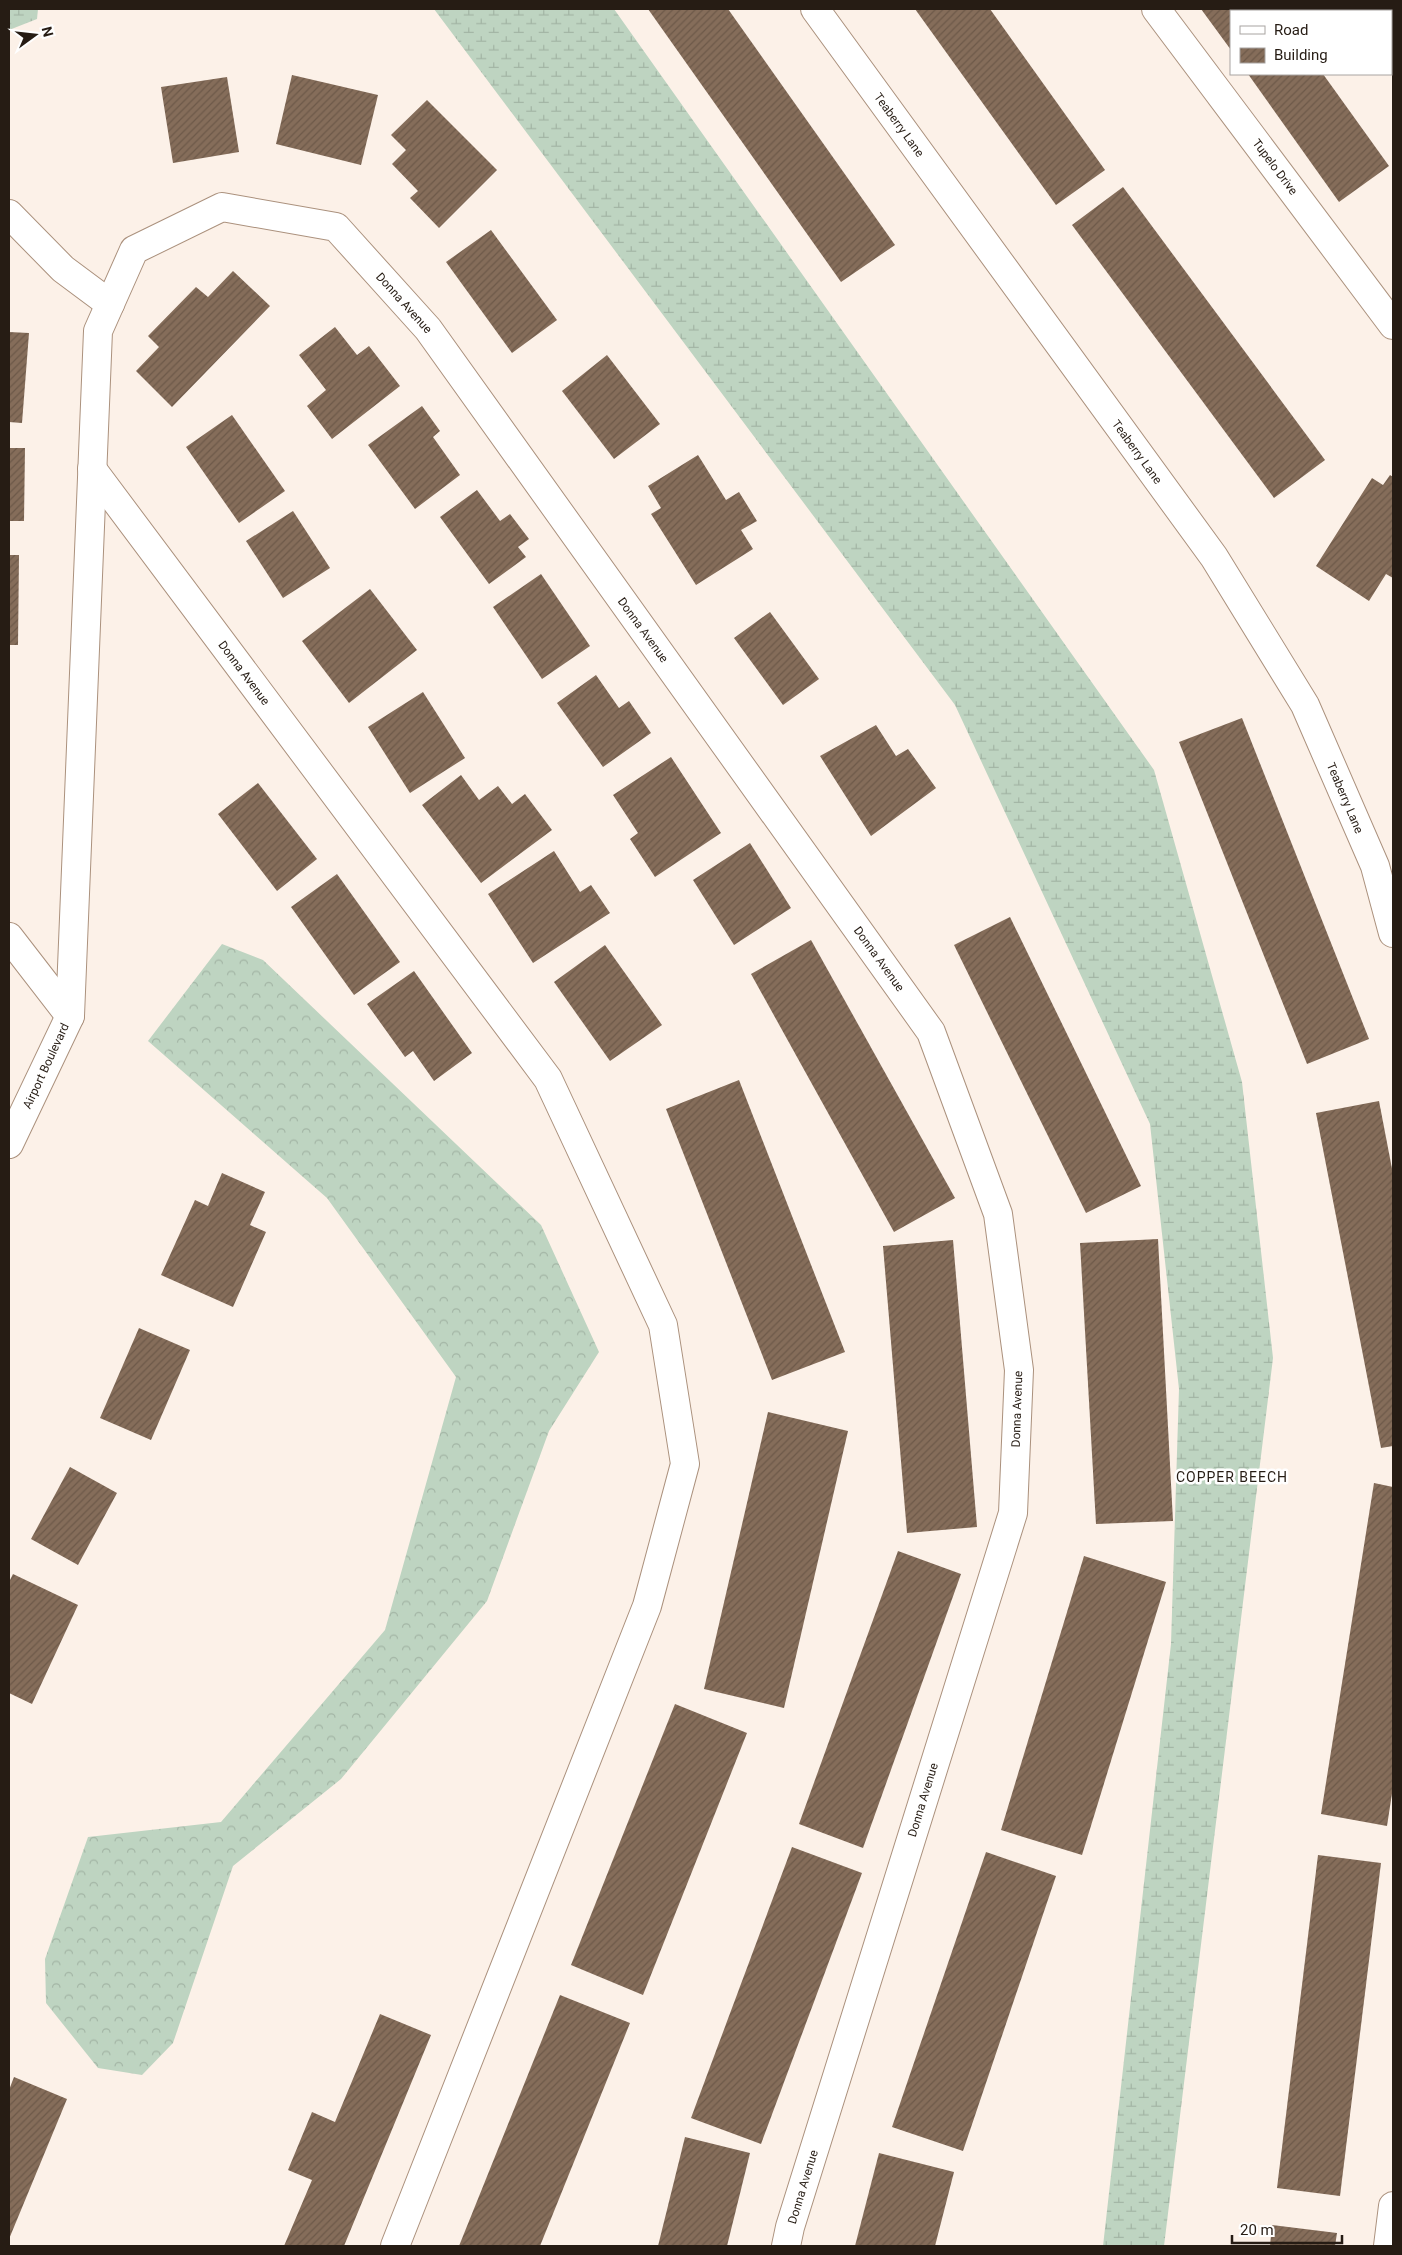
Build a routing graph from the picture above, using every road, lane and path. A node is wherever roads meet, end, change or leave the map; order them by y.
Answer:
1 (815, 9) edge
2 (1156, 9) edge
3 (9, 214) edge
4 (110, 304) junction
5 (1393, 325) edge
6 (92, 469) junction
7 (1393, 933) edge
8 (9, 937) edge
9 (70, 1016) junction
10 (9, 1144) edge
11 (1393, 2206) edge
12 (395, 2246) edge
13 (786, 2246) edge
14 (1388, 2246) edge

1 - 7 street, Teaberry Lane
2 - 5 street, Tupelo Drive
3 - 4 street
4 - 6 street, Donna Avenue
4 - 13 street, Donna Avenue
6 - 9 street, Donna Avenue
6 - 12 street, Donna Avenue
8 - 9 street
9 - 10 street, Airport Boulevard
11 - 14 street

